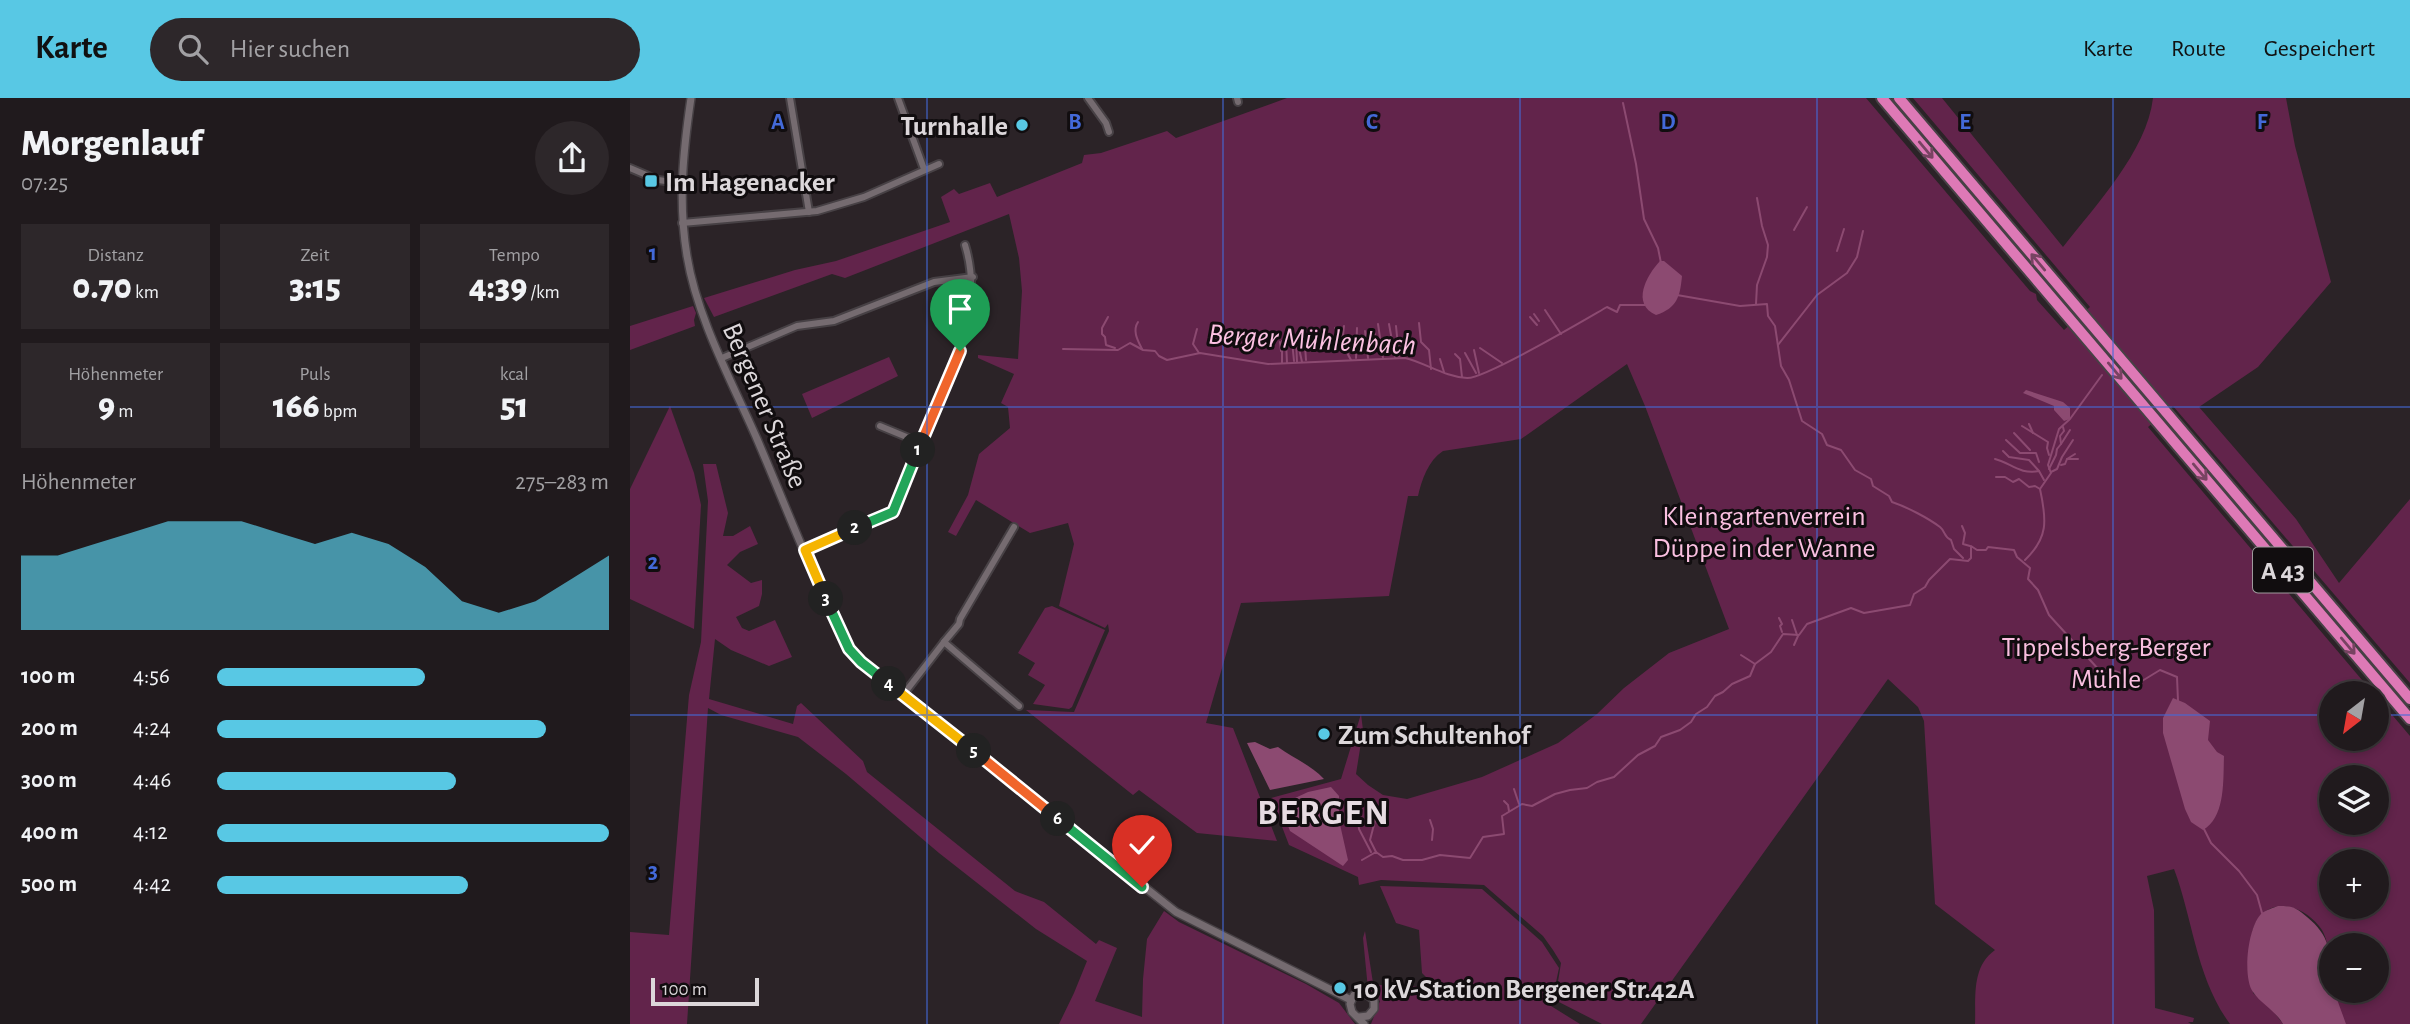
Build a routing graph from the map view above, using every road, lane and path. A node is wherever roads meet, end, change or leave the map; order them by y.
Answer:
1 (691, 98) edge
2 (790, 98) edge
3 (898, 98) edge
4 (1088, 98) edge
5 (1882, 98) edge
6 (1899, 98) edge
7 (1109, 132) dead end
8 (939, 163) dead end
9 (630, 168) edge
10 (924, 169) junction
11 (681, 183) junction
12 (808, 212) junction
13 (682, 223) junction
14 (965, 245) dead end
15 (973, 277) junction
16 (722, 358) junction
17 (880, 426) dead end
18 (921, 443) junction
19 (1014, 527) dead end
20 (805, 550) junction
21 (944, 642) junction
22 (903, 695) junction
23 (2410, 699) edge
24 (1019, 706) dead end
25 (2410, 719) edge
26 (1351, 1000) junction
27 (1364, 1020) edge

1 - 11 street, Bergener Straße
2 - 12 street
3 - 10 street
4 - 7 street
5 -> 25 highway, A 43
23 -> 6 highway, A 43
8 - 10 street
9 - 11 street
10 - 12 street
11 - 13 street, Bergener Straße
12 - 13 street
13 - 16 street, Bergener Straße
14 - 15 street
15 - 16 street
15 - 18 street
16 - 20 street, Bergener Straße
17 - 18 street
18 - 20 street
19 - 21 street
20 - 22 street, Bergener Straße
21 - 22 street
21 - 24 street
22 - 26 street, Bergener Straße
26 - 27 street, Bergener Straße
26 - 27 street, Bergener Straße

